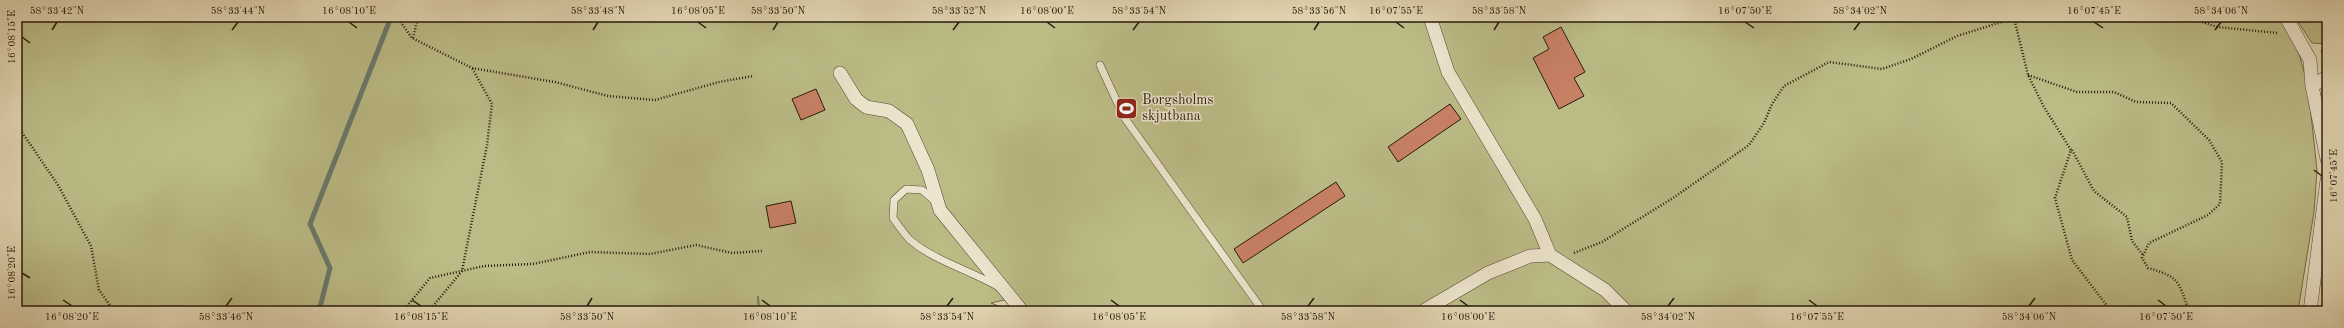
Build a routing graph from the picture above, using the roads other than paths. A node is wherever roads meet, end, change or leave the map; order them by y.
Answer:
1 (1430, 17) edge
2 (2286, 17) edge
3 (1100, 65) dead end
4 (840, 73) dead end
5 (2327, 77) edge
6 (2312, 86) junction
7 (2327, 159) edge
8 (2327, 180) edge
9 (939, 205) junction
10 (1550, 255) junction
11 (1005, 289) junction
12 (1022, 311) edge
13 (1263, 311) edge
14 (1423, 311) edge
15 (1626, 311) edge
16 (2310, 311) edge

1 - 10 street
2 - 6 street
3 - 13 lane
4 - 9 street
5 - 6 street
6 - 7 street
8 - 16 street
9 - 11 street
9 - 11 lane
10 - 14 street
10 - 15 street
11 - 12 street

